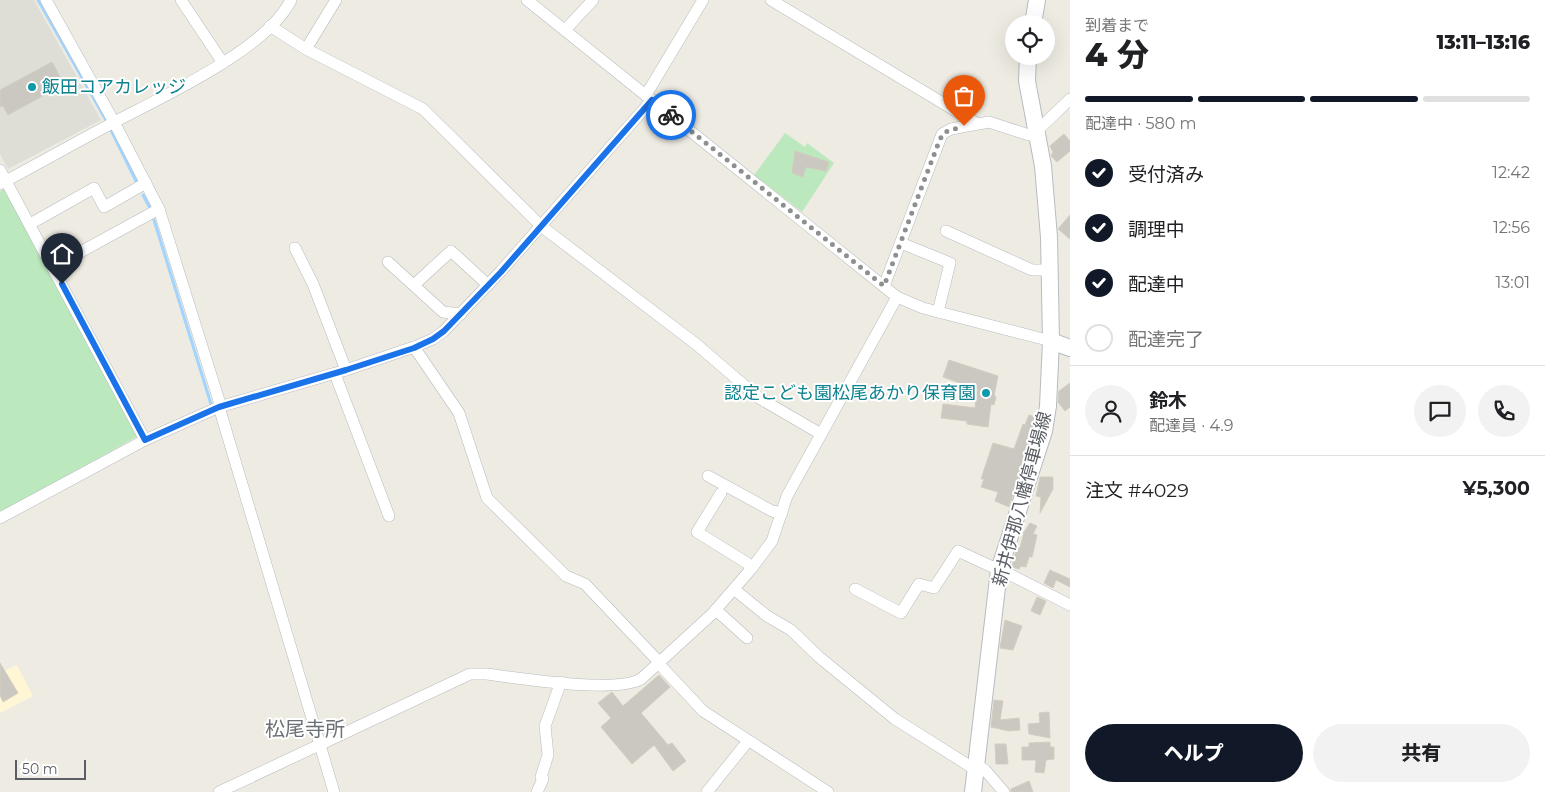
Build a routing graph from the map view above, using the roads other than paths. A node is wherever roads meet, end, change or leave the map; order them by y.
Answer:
1 (46, 0) edge
2 (181, 0) edge
3 (290, 0) edge
4 (336, 0) edge
5 (527, 0) edge
6 (593, 0) edge
7 (703, 0) edge
8 (771, 0) edge
9 (1036, 0) edge
10 (1034, 15) edge
11 (270, 26) junction
12 (565, 30) junction
13 (306, 49) junction
14 (223, 64) junction
15 (1028, 65) edge
16 (649, 98) junction
17 (1070, 99) edge
18 (110, 124) junction
19 (976, 124) junction
20 (1037, 131) junction
21 (0, 170) edge
22 (3, 183) edge
23 (146, 183) junction
24 (159, 209) junction
25 (30, 224) junction
26 (541, 226) junction
27 (946, 231) dead end
28 (901, 243) junction
29 (295, 248) dead end
30 (388, 262) dead end
31 (53, 267) junction
32 (1050, 270) junction
33 (488, 285) junction
34 (414, 286) junction
35 (884, 286) junction
36 (897, 297) junction
37 (938, 312) junction
38 (461, 314) junction
39 (1051, 341) junction
40 (414, 348) junction
41 (1070, 348) edge
42 (346, 370) junction
43 (334, 374) junction
44 (220, 407) junction
45 (821, 434) junction
46 (145, 440) junction
47 (708, 476) dead end
48 (721, 493) dead end
49 (782, 513) junction
50 (390, 516) dead end
51 (0, 518) edge
52 (752, 568) junction
53 (999, 569) junction
54 (855, 589) dead end
55 (735, 590) junction
56 (1070, 605) edge
57 (716, 610) junction
58 (747, 638) dead end
59 (658, 662) junction
60 (561, 682) junction
61 (748, 741) junction
62 (320, 746) junction
63 (976, 768) junction
64 (219, 792) edge
65 (334, 792) edge
66 (537, 792) edge
67 (707, 792) edge
68 (828, 792) edge
69 (974, 792) edge
70 (1004, 792) edge

1 - 18 street
2 - 14 street
3 - 11 street
4 - 13 street
5 - 12 street
6 - 12 street
7 - 16 street
8 - 19 street
9 - 10 main road
11 - 13 street
11 - 14 street
12 - 16 street
13 - 26 street
14 - 18 street
15 - 20 main road, 新井伊那八幡停車場線
16 - 26 street
16 - 35 street
17 - 20 street
18 - 22 street
18 - 23 street
19 - 20 street
19 - 28 street
20 - 32 main road, 新井伊那八幡停車場線
21 - 22 street
22 - 25 street
23 - 24 street
23 - 25 street
24 - 31 street
24 - 44 street
25 - 31 street
26 - 33 street
26 - 45 street
27 - 32 street
28 - 35 street
28 - 37 street
29 - 42 street
30 - 34 street
31 - 46 street
32 - 39 main road, 新井伊那八幡停車場線
33 - 34 street
33 - 38 street
34 - 38 street
35 - 36 street
36 - 37 street
36 - 45 street
37 - 39 street
38 - 40 street
39 - 41 main road
39 - 53 main road, 新井伊那八幡停車場線
40 - 42 street
40 - 59 street
42 - 43 street
43 - 44 street
43 - 50 street
44 - 46 street
44 - 62 street
45 - 49 street
46 - 51 street
47 - 49 street
48 - 52 street
49 - 52 street
52 - 55 street
53 - 54 street
53 - 56 street
53 - 63 main road, 新井伊那八幡停車場線
55 - 57 street
55 - 63 street
57 - 58 street
57 - 59 street
59 - 60 street
59 - 61 street
60 - 62 street
60 - 66 street
61 - 67 street
61 - 68 street
62 - 64 street
62 - 65 street
63 - 69 main road, 新井伊那八幡停車場線
63 - 70 street

